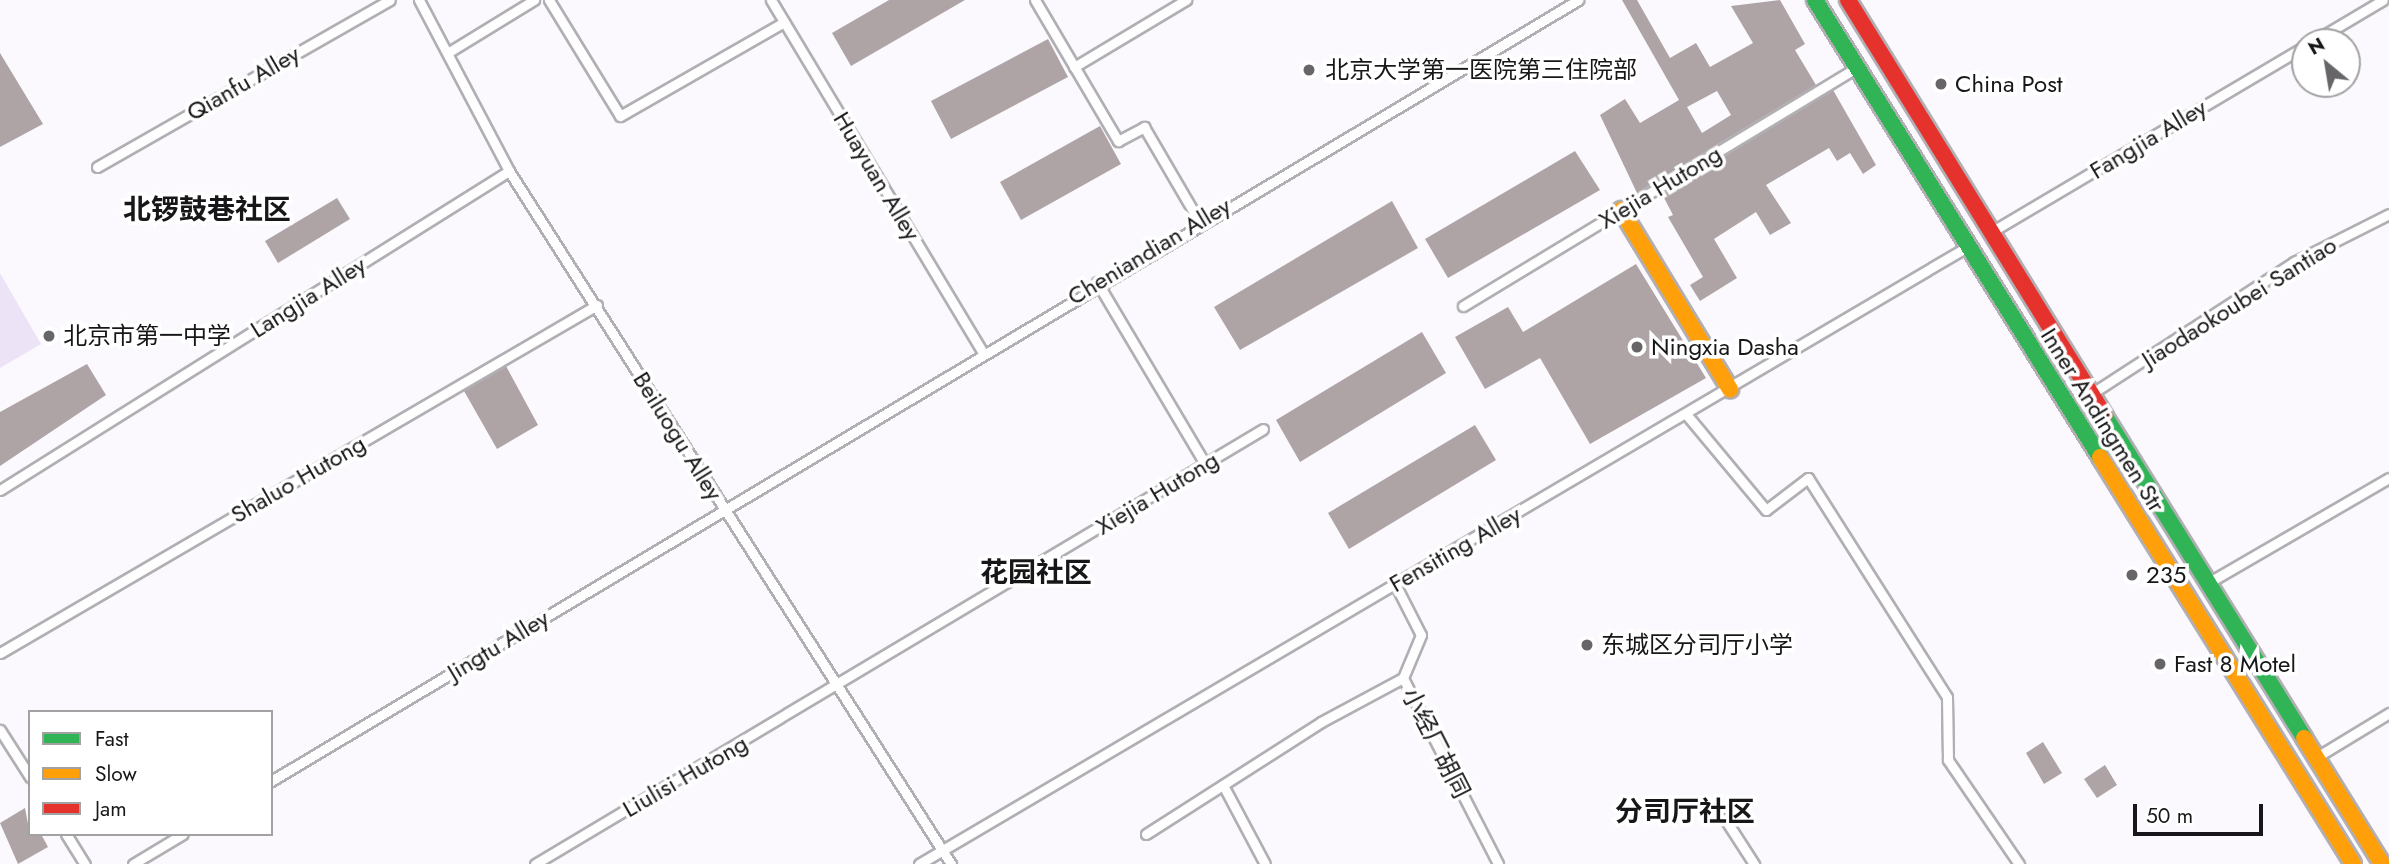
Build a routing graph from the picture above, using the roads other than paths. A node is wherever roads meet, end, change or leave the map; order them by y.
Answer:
1 (390, 0) edge
2 (419, 0) edge
3 (534, 0) edge
4 (549, 0) edge
5 (771, 0) edge
6 (1035, 0) edge
7 (1186, 0) edge
8 (1578, 0) edge
9 (1815, 0) edge
10 (1848, 0) edge
11 (2383, 0) edge
12 (784, 22) junction
13 (2336, 28) edge
14 (449, 52) junction
15 (2291, 54) edge
16 (1074, 66) junction
17 (1857, 68) junction
18 (97, 167) dead end
19 (509, 170) junction
20 (1621, 210) junction
21 (2389, 214) edge
22 (1199, 221) junction
23 (1991, 232) junction
24 (1968, 247) junction
25 (1097, 282) junction
26 (597, 305) junction
27 (1463, 306) dead end
28 (982, 351) junction
29 (1730, 389) junction
30 (2091, 394) junction
31 (1686, 414) junction
32 (1263, 429) dead end
33 (1205, 464) junction
34 (2389, 478) edge
35 (0, 490) edge
36 (724, 508) junction
37 (2208, 583) junction
38 (1395, 584) junction
39 (0, 653) edge
40 (1403, 678) junction
41 (836, 689) junction
42 (2389, 713) edge
43 (0, 730) edge
44 (2316, 757) junction
45 (28, 774) edge
46 (273, 780) edge
47 (1223, 785) junction
48 (1725, 819) dead end
49 (1146, 834) dead end
50 (67, 836) edge
51 (180, 836) edge
52 (942, 850) junction
53 (85, 864) edge
54 (133, 864) edge
55 (535, 864) edge
56 (919, 864) edge
57 (951, 864) edge
58 (1265, 864) edge
59 (1498, 864) edge
60 (1755, 864) edge
61 (2019, 864) edge
62 (2353, 864) edge
63 (2382, 864) edge

1 - 18 lane, Qianfu Alley
2 - 14 lane, Beiluogu Alley
3 - 14 lane
4 - 12 lane
5 - 12 lane, Huayuan Alley
6 - 16 lane
7 - 16 lane
8 - 22 lane, Cheniandian Alley
9 - 17 main road, Inner Andingmen Str
10 - 23 main road, Inner Andingmen Str
11 - 13 lane
12 - 28 lane, Huayuan Alley
14 - 19 lane, Beiluogu Alley
15 - 23 lane, Fangjia Alley
16 - 22 lane
17 - 20 lane, Xiejia Hutong
17 - 24 main road, Inner Andingmen Str
19 - 26 lane, Beiluogu Alley
19 - 35 lane, Langjia Alley
20 - 27 lane, Xiejia Hutong
20 - 29 main road
21 - 30 lane, Jiaodaokoubei Santiao
22 - 25 lane, Cheniandian Alley
23 - 30 main road, Inner Andingmen Str
24 - 29 lane, Fensiting Alley
24 - 62 main road, Inner Andingmen Str
25 - 28 lane, Cheniandian Alley
25 - 33 lane
26 - 36 lane, Beiluogu Alley
26 - 39 lane, Shaluo Hutong
28 - 36 lane, Cheniandian Alley
29 - 31 lane, Fensiting Alley
30 - 37 main road, Inner Andingmen Str
31 - 38 lane, Fensiting Alley
31 - 61 lane
32 - 33 lane, Xiejia Hutong
33 - 41 lane, Xiejia Hutong
34 - 37 lane
36 - 41 lane, Beiluogu Alley
36 - 46 lane, Jingtu Alley
37 - 44 main road, Inner Andingmen Str
38 - 40 lane, 小经厂胡同
38 - 52 lane, Fensiting Alley
40 - 47 lane
40 - 59 lane, 小经厂胡同
41 - 52 lane, Beiluogu Alley
41 - 55 lane, Liulisi Hutong
42 - 44 lane
43 - 45 lane
44 - 63 main road, Inner Andingmen Str
47 - 49 lane
47 - 58 lane
48 - 60 lane
50 - 53 lane
51 - 54 lane
52 - 56 lane, Fensiting Alley
52 - 57 lane, Beiluogu Alley

